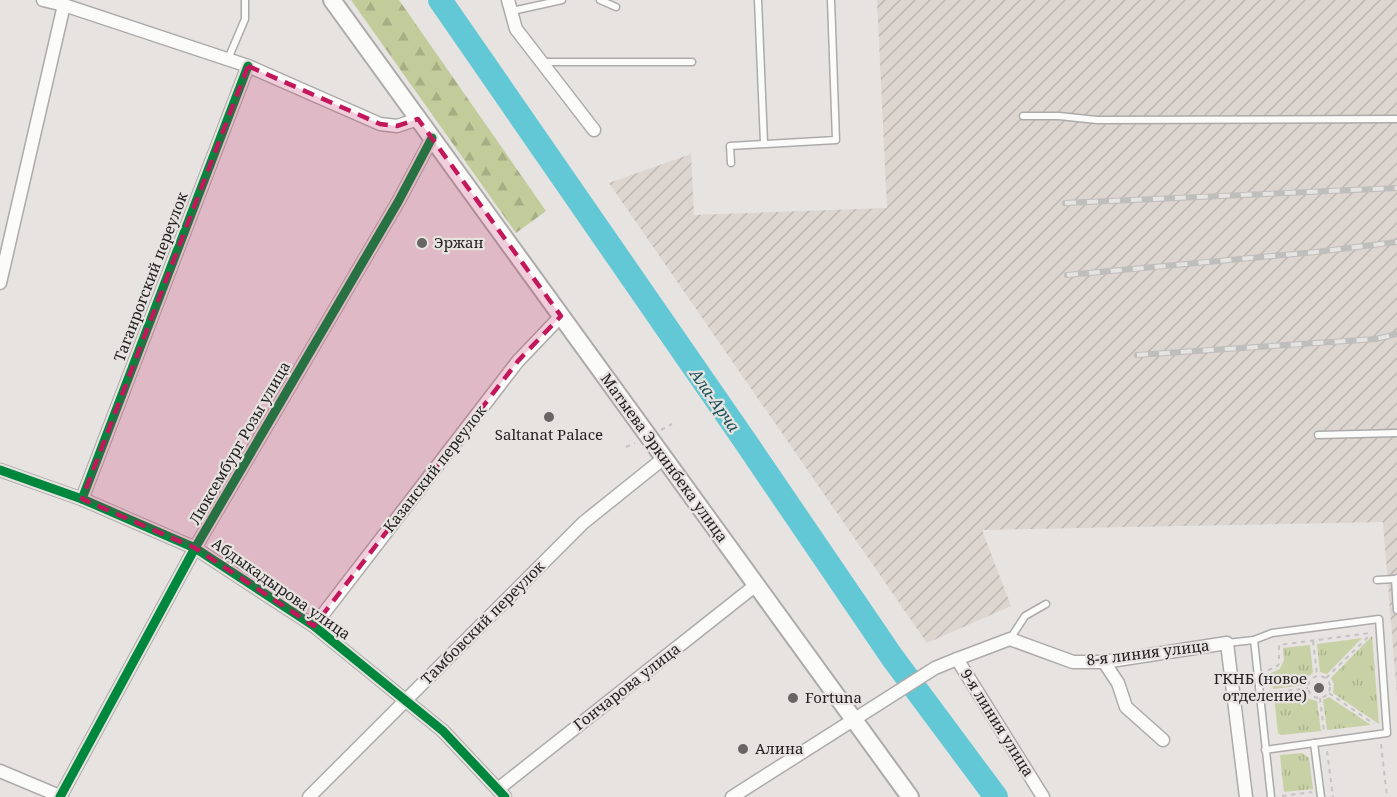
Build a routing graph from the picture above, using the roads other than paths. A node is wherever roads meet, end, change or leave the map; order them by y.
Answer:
1 (43, 0) edge
2 (245, 0) edge
3 (332, 0) edge
4 (562, 0) edge
5 (600, 0) edge
6 (758, 0) edge
7 (831, 0) edge
8 (64, 5) junction
9 (509, 5) edge
10 (616, 7) dead end
11 (227, 60) junction
12 (542, 62) junction
13 (692, 62) dead end
14 (248, 66) junction
15 (1023, 116) dead end
16 (418, 119) junction
17 (1397, 119) edge
18 (594, 130) dead end
19 (432, 138) junction
20 (764, 143) junction
21 (731, 163) dead end
22 (0, 283) edge
23 (561, 316) junction
24 (1397, 433) edge
25 (1318, 435) dead end
26 (664, 458) junction
27 (0, 470) edge
28 (82, 499) junction
29 (195, 548) junction
30 (1396, 578) edge
31 (1377, 580) dead end
32 (756, 585) junction
33 (1046, 604) dead end
34 (1397, 610) edge
35 (314, 626) junction
36 (1010, 639) junction
37 (1254, 640) junction
38 (1227, 643) junction
39 (957, 659) junction
40 (1104, 662) junction
41 (404, 701) junction
42 (854, 721) junction
43 (1163, 740) dead end
44 (1314, 743) junction
45 (1265, 750) junction
46 (0, 771) edge
47 (502, 793) edge
48 (1321, 794) edge
49 (61, 797) edge
50 (309, 797) edge
51 (732, 797) edge
52 (909, 797) edge
53 (1043, 797) edge
54 (1245, 797) edge
55 (1271, 797) edge

1 - 8 street
2 - 11 lane
3 - 16 main road, Матыева Эркинбека улица
4 - 9 lane
5 - 10 lane
6 - 20 lane
7 - 20 lane
8 - 11 street
8 - 22 street
9 - 12 street
11 - 14 street
12 - 13 lane
12 - 18 street
14 - 16 street
14 - 28 street, Таганрогский переулок
15 - 17 lane
16 - 19 main road, Матыева Эркинбека улица
19 - 23 main road, Матыева Эркинбека улица
19 - 29 street, Люксембург Розы улица
20 - 21 lane
23 - 26 main road, Матыева Эркинбека улица
23 - 35 street, Казанский переулок
24 - 25 lane
26 - 32 main road, Матыева Эркинбека улица
26 - 41 street, Тамбовский переулок
27 - 28 street, Абдыкадырова улица
28 - 29 street, Абдыкадырова улица
29 - 35 street, Абдыкадырова улица
29 - 49 street, Люксембург Розы улица
30 - 31 lane
30 - 34 lane
32 - 42 main road, Матыева Эркинбека улица
32 - 47 street, Гончарова улица
33 - 36 lane
35 - 41 street, Абдыкадырова улица
36 - 39 street
36 - 40 street, 8-я линия улица
37 - 38 lane
37 - 44 lane
37 - 45 lane
38 - 40 street, 8-я линия улица
38 - 54 street, 8-я линия улица
39 - 42 street, 9-я линия улица
39 - 53 street, 9-я линия улица
40 - 43 street
41 - 47 street, Абдыкадырова улица
41 - 50 street, Тамбовский переулок
42 - 51 street, 9-я линия улица
42 - 52 main road, Матыева Эркинбека улица
44 - 45 lane
44 - 48 lane
45 - 55 lane
46 - 49 street

